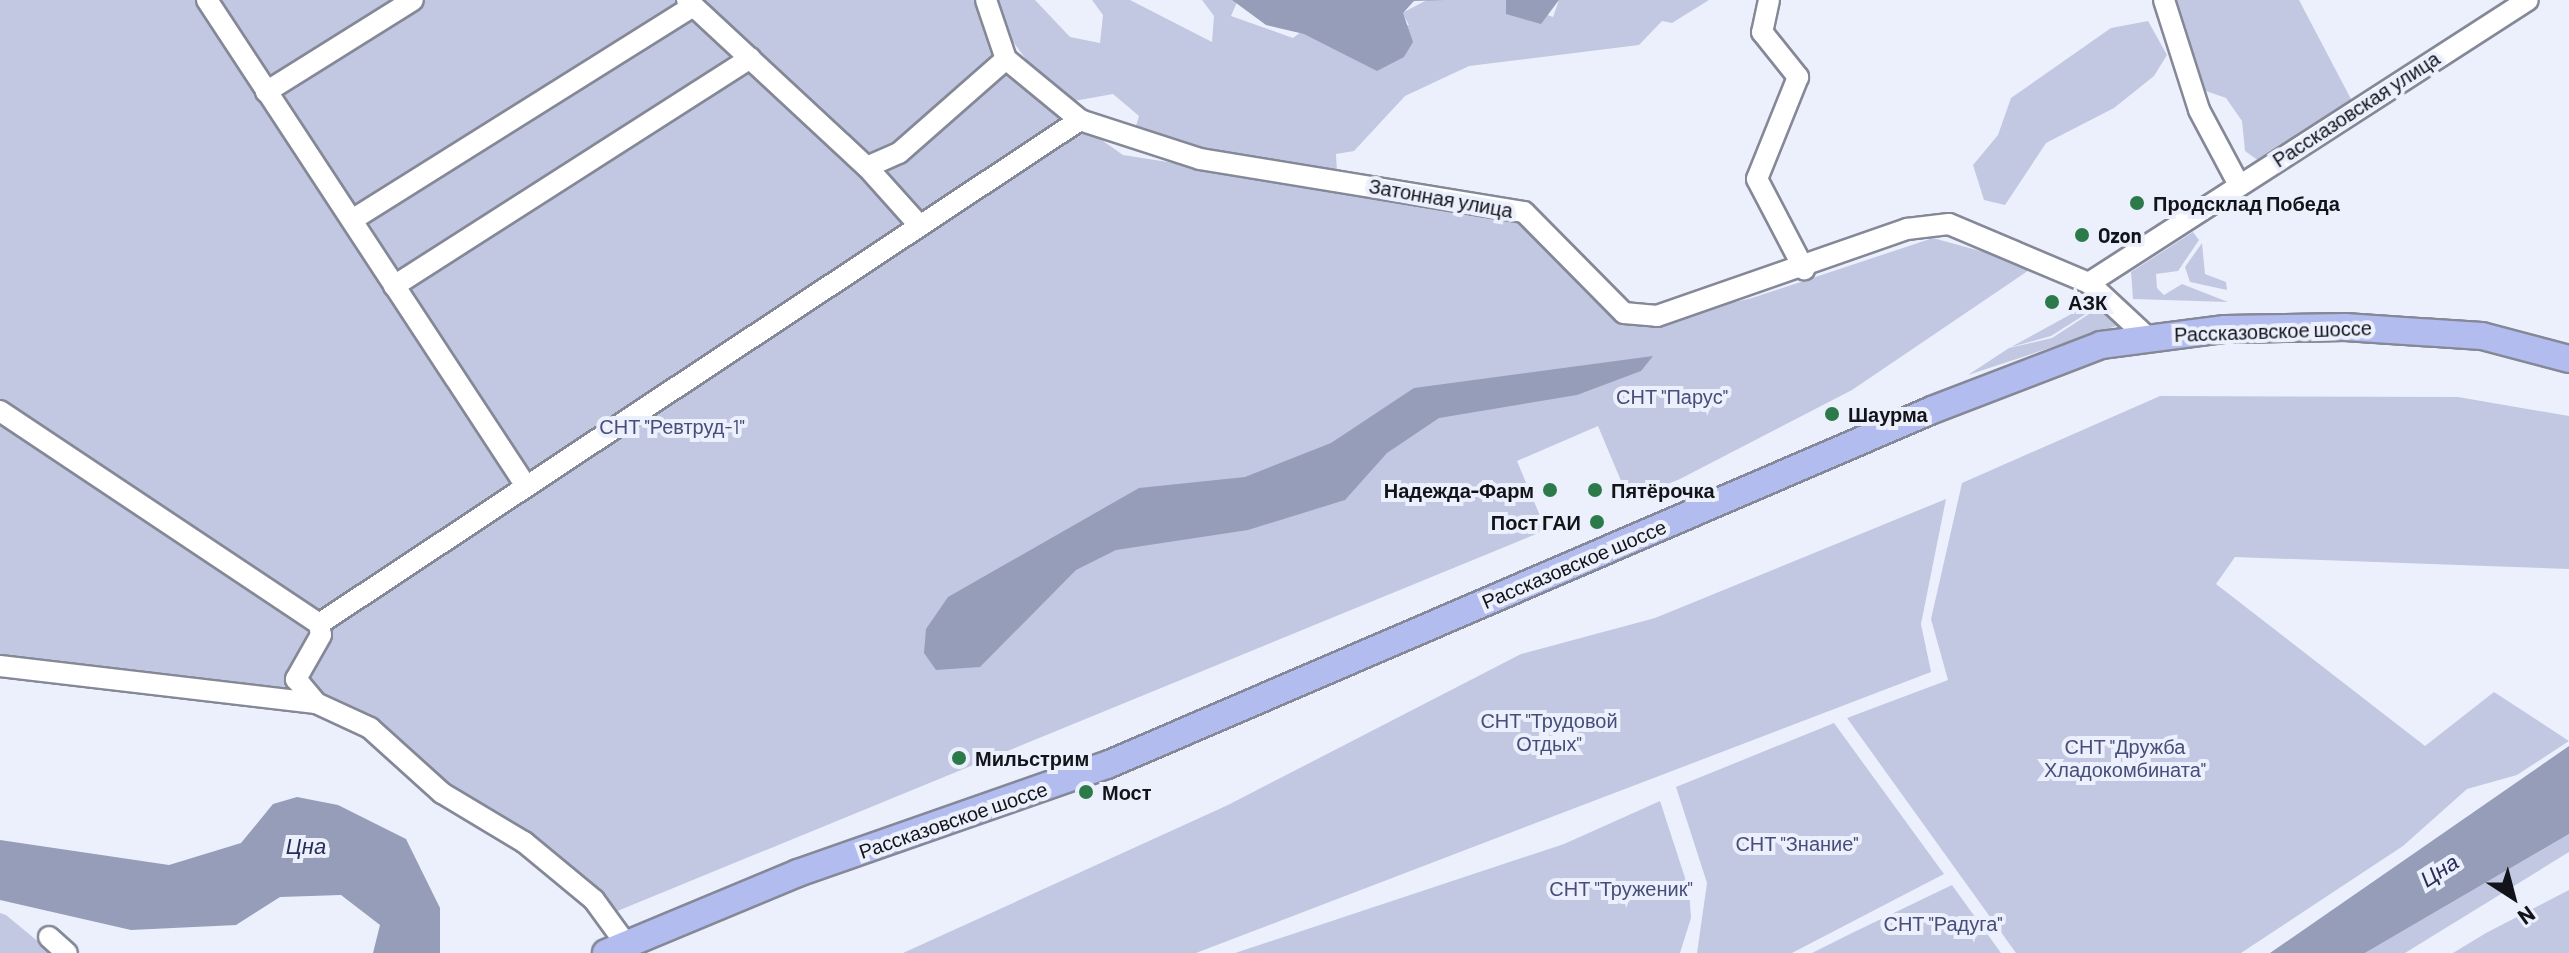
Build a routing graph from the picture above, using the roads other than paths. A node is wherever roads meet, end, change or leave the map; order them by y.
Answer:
1 (207, 0) edge
2 (413, 0) edge
3 (986, 0) edge
4 (1769, 0) edge
5 (2164, 0) edge
6 (2528, 0) edge
7 (690, 4) edge
8 (750, 58) junction
9 (1006, 59) junction
10 (266, 92) junction
11 (1080, 120) junction
12 (867, 167) junction
13 (2239, 185) junction
14 (352, 220) junction
15 (919, 225) junction
16 (1804, 269) junction
17 (2089, 283) junction
18 (394, 286) junction
19 (2146, 336) junction
20 (2569, 359) edge
21 (0, 411) edge
22 (524, 483) junction
23 (319, 624) junction
24 (0, 666) edge
25 (316, 703) junction
26 (49, 937) dead end
27 (616, 949) edge
28 (67, 953) edge

1 - 10 street
2 - 10 street
3 - 9 street
4 - 16 street
5 - 13 street
6 - 13 street, Рассказовская улица
7 - 8 street
7 - 14 street
8 - 12 street
8 - 18 street
9 - 11 street, Затонная улица
9 - 12 street
10 - 14 street
11 - 15 street
11 - 16 street, Затонная улица
12 - 15 street
13 - 17 street, Рассказовская улица
14 - 18 street
15 - 22 street
16 - 17 street, Затонная улица
17 - 19 street
18 - 22 street
19 - 20 main road, Рассказовское шоссе
19 - 27 main road, Рассказовское шоссе
21 - 23 street
22 - 23 street
23 - 25 street
24 - 25 street
25 - 27 street
26 - 28 street

